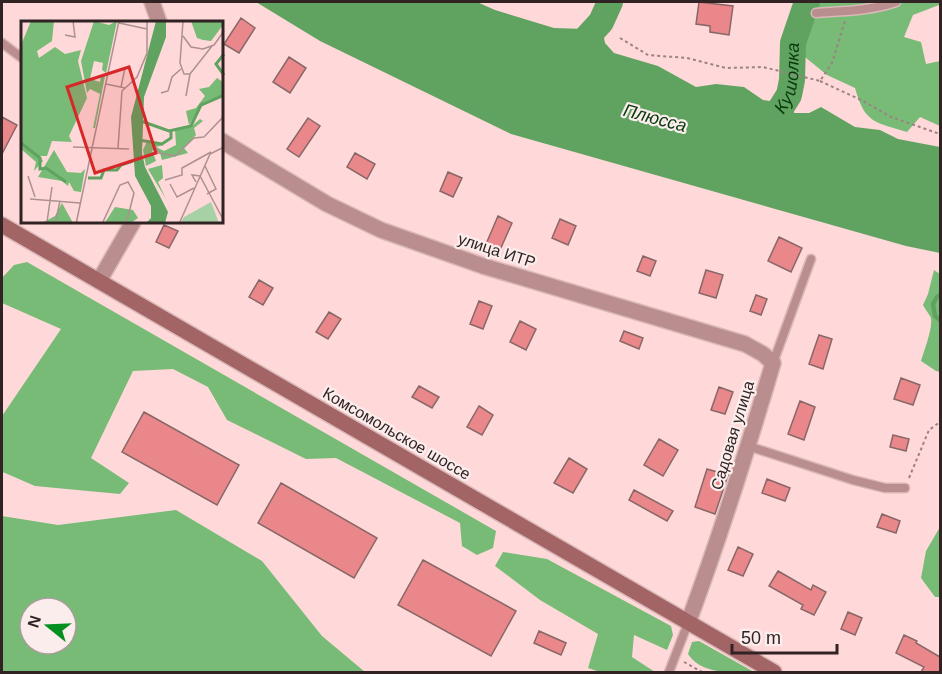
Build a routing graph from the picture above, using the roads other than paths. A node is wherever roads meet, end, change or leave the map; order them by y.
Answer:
1 (152, 2) edge
2 (896, 2) edge
3 (816, 13) dead end
4 (159, 21) edge
5 (2, 43) edge
6 (21, 57) edge
7 (224, 142) edge
8 (132, 224) edge
9 (2, 225) edge
10 (811, 259) dead end
11 (99, 281) junction
12 (773, 363) junction
13 (748, 446) junction
14 (905, 488) road end
15 (688, 622) junction
16 (669, 672) edge
17 (774, 672) edge

1 - 4 street
2 - 3 lane
5 - 6 lane
7 - 12 street, улица ИТР
8 - 11 street
9 - 11 main road, Комсомольское шоссе
10 - 12 lane, Садовая улица
11 - 15 main road, Комсомольское шоссе
12 - 13 street, Садовая улица
13 - 14 lane
13 - 15 street, Садовая улица
15 - 16 lane
15 - 17 main road, Комсомольское шоссе

